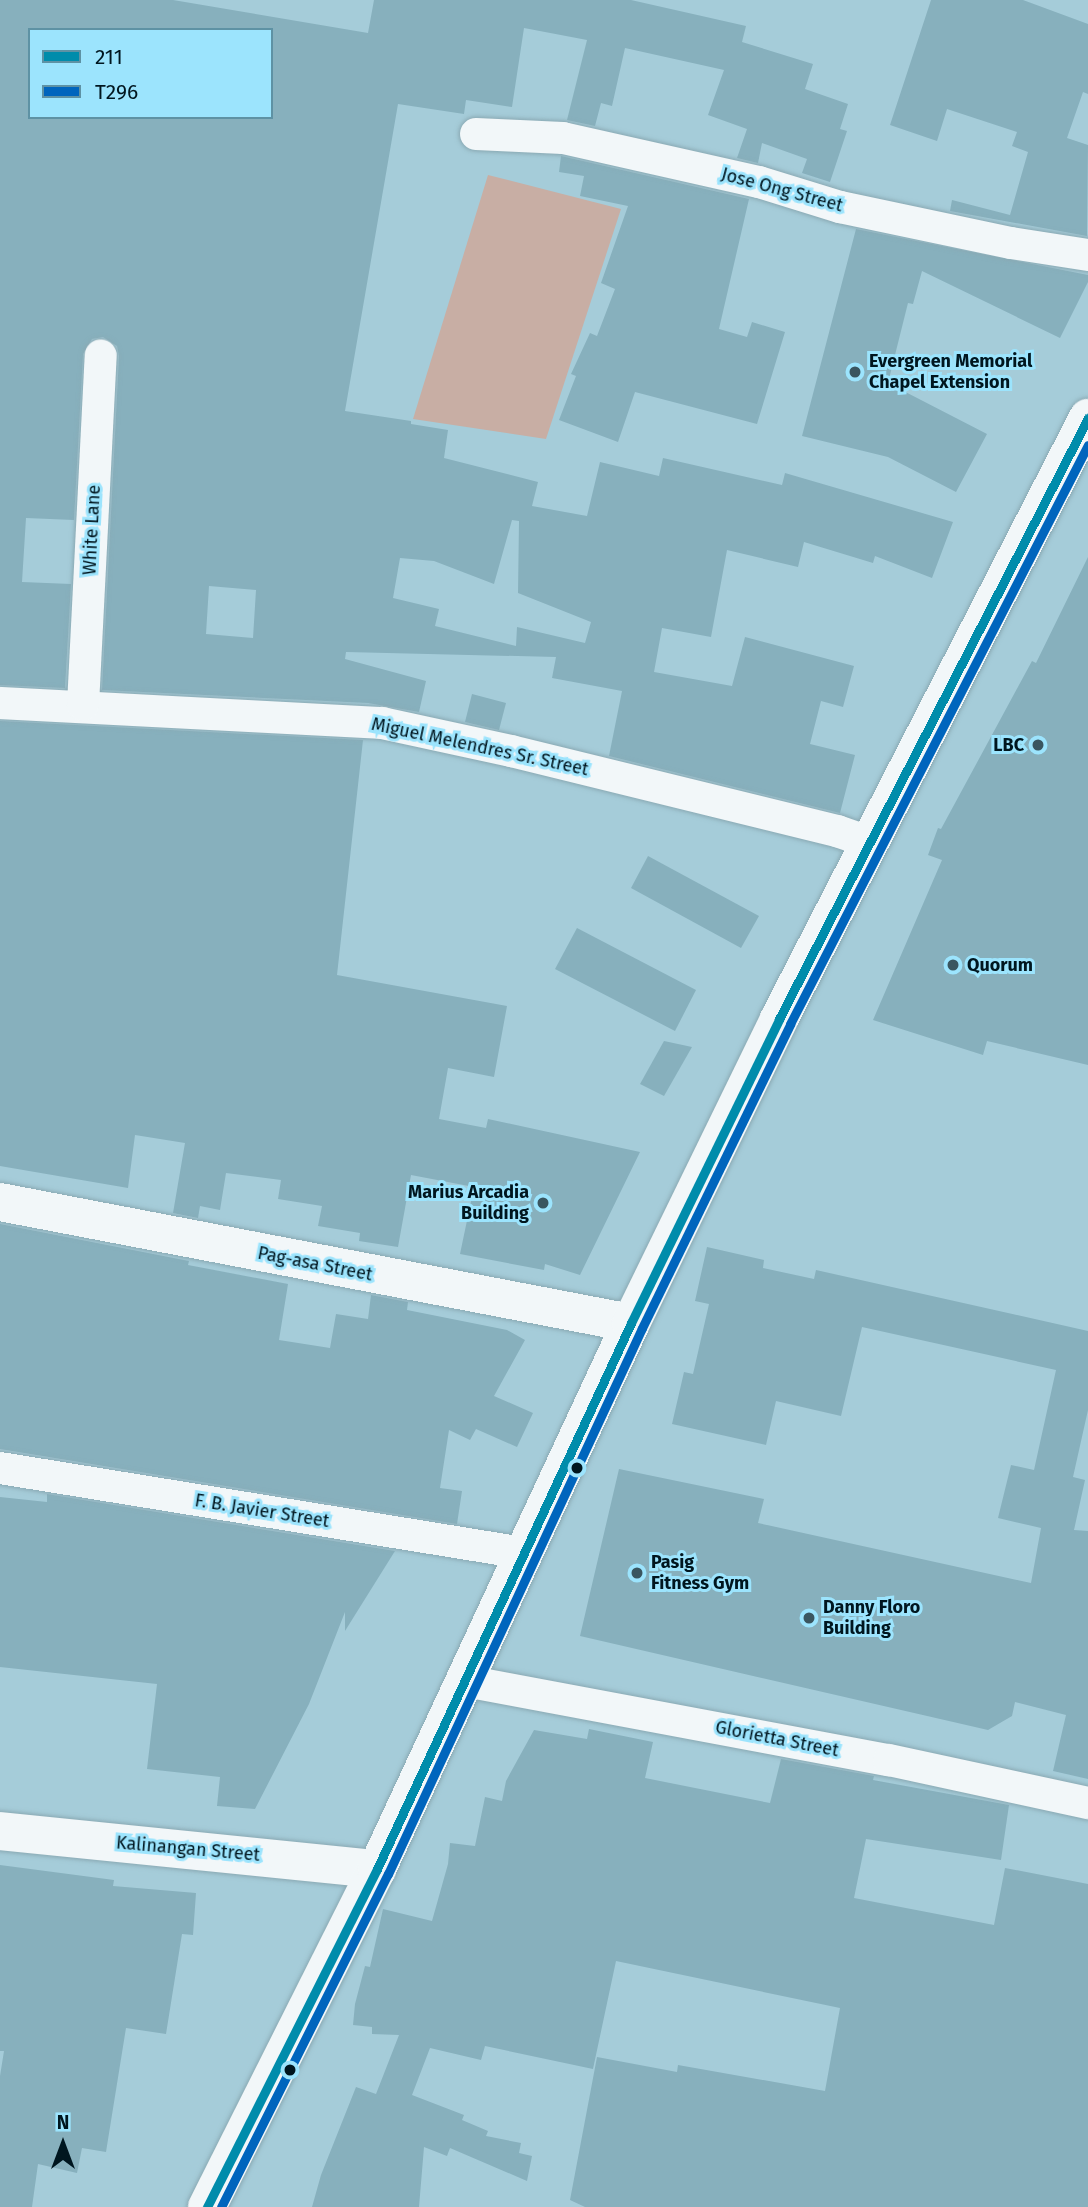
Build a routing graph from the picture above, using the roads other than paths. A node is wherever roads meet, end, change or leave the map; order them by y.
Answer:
1 (476, 134) dead end
2 (1088, 255) edge
3 (101, 355) dead end
4 (1088, 418) edge
5 (0, 703) edge
6 (83, 705) junction
7 (869, 842) junction
8 (0, 1202) edge
9 (631, 1323) junction
10 (0, 1468) edge
11 (523, 1553) junction
12 (465, 1681) junction
13 (1088, 1803) edge
14 (0, 1831) edge
15 (377, 1869) junction
16 (207, 2207) edge

1 - 2 street, Jose Ong Street
3 - 6 street, White Lane
4 - 7 main road
5 - 6 street, Miguel Melendres Sr. Street
6 - 7 street, Miguel Melendres Sr. Street
7 - 9 main road
8 - 9 main road, Pag-asa Street
9 - 11 main road
10 - 11 street, F. B. Javier Street
11 - 12 main road
12 - 13 street, Glorietta Street
12 - 15 main road
14 - 15 main road, Kalinangan Street
15 - 16 main road

